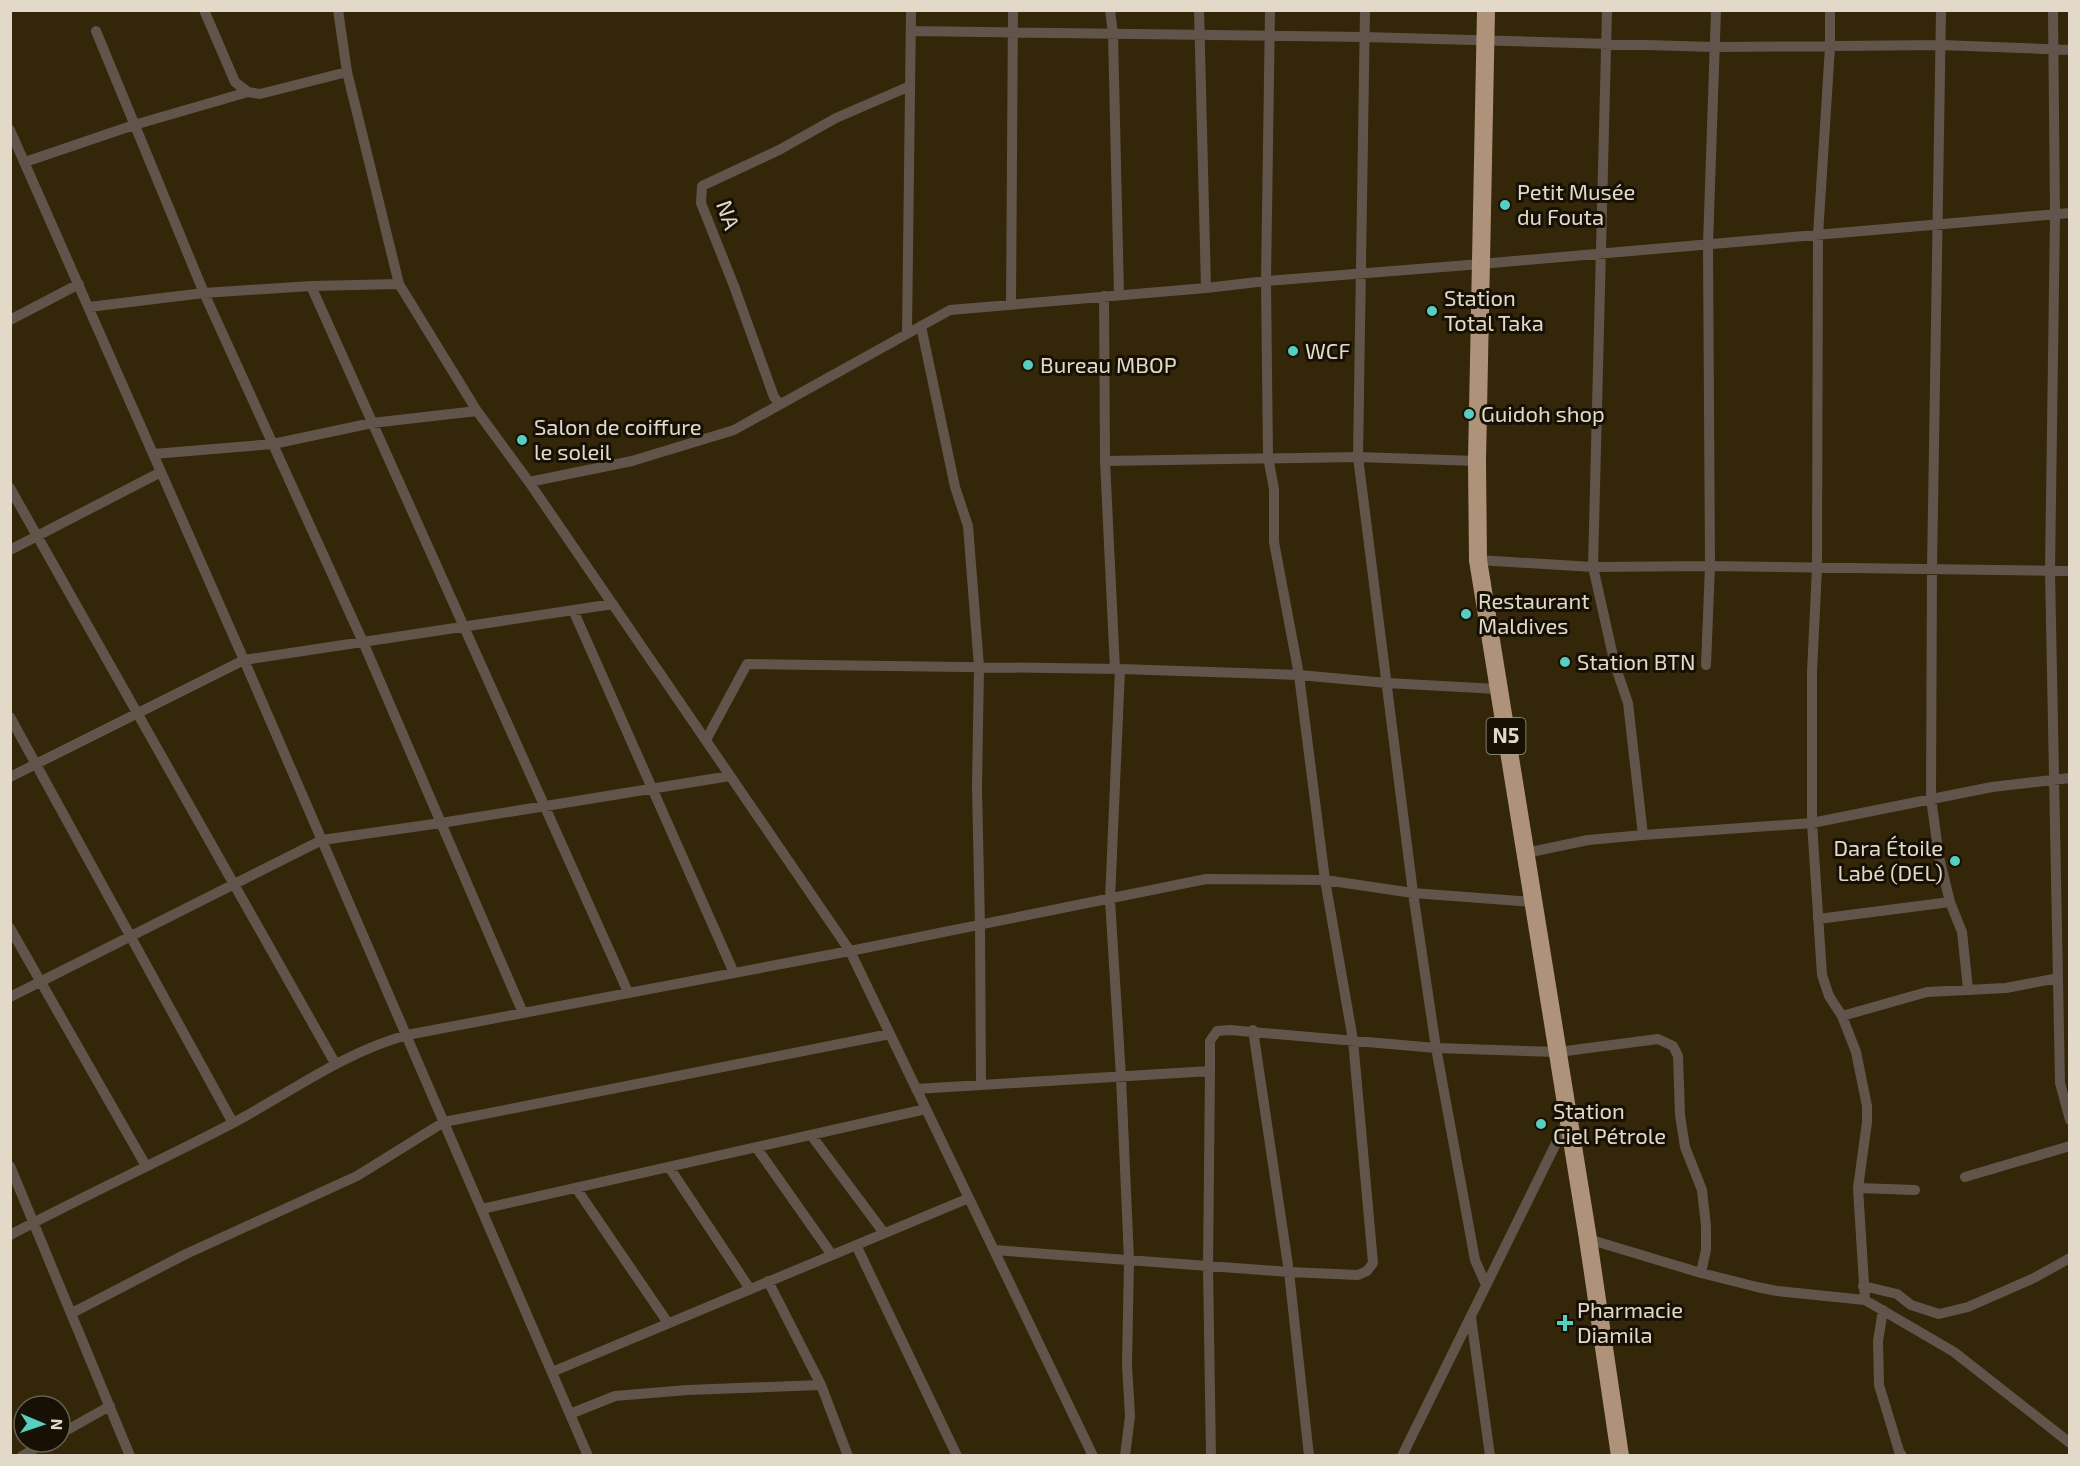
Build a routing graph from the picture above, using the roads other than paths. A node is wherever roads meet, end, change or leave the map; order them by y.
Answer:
1 (204, 10) edge
2 (338, 10) edge
3 (911, 10) edge
4 (1013, 10) edge
5 (1110, 10) edge
6 (1199, 10) edge
7 (1270, 10) edge
8 (1365, 10) edge
9 (1486, 10) edge
10 (1607, 10) edge
11 (1716, 10) edge
12 (1830, 10) edge
13 (1941, 10) edge
14 (2053, 10) edge
15 (96, 31) dead end
16 (911, 31) junction
17 (1013, 33) junction
18 (1113, 34) junction
19 (1199, 35) junction
20 (1270, 36) junction
21 (1364, 37) junction
22 (1486, 40) junction
23 (1606, 44) junction
24 (1941, 45) junction
25 (1715, 47) junction
26 (1830, 47) junction
27 (2052, 50) junction
28 (2070, 50) edge
29 (347, 72) junction
30 (910, 86) junction
31 (248, 92) junction
32 (134, 125) junction
33 (10, 130) edge
34 (25, 162) junction
35 (2070, 213) edge
36 (2055, 215) junction
37 (1938, 225) junction
38 (1818, 235) junction
39 (1708, 244) junction
40 (1601, 254) junction
41 (1481, 264) junction
42 (1360, 273) junction
43 (1266, 281) junction
44 (79, 284) junction
45 (399, 284) junction
46 (310, 286) junction
47 (1206, 288) junction
48 (204, 293) junction
49 (1119, 295) junction
50 (1104, 297) junction
51 (1011, 304) junction
52 (89, 307) junction
53 (10, 320) edge
54 (921, 326) junction
55 (907, 333) junction
56 (780, 404) junction
57 (477, 411) junction
58 (372, 423) junction
59 (273, 444) junction
60 (153, 454) junction
61 (1268, 457) junction
62 (1358, 457) junction
63 (1106, 461) junction
64 (1477, 461) junction
65 (161, 472) junction
66 (529, 482) junction
67 (10, 488) edge
68 (37, 536) junction
69 (10, 550) edge
70 (1478, 560) junction
71 (1710, 566) junction
72 (1593, 567) junction
73 (1817, 568) junction
74 (1932, 569) junction
75 (2050, 571) junction
76 (2070, 571) edge
77 (613, 604) junction
78 (573, 610) junction
79 (464, 627) junction
80 (363, 642) junction
81 (244, 660) junction
82 (1706, 665) dead end
83 (979, 667) junction
84 (1118, 669) junction
85 (1299, 675) junction
86 (1386, 683) junction
87 (1497, 689) junction
88 (137, 714) junction
89 (10, 717) edge
90 (706, 740) junction
91 (36, 764) junction
92 (730, 776) junction
93 (10, 777) edge
94 (2070, 778) edge
95 (2053, 780) junction
96 (652, 789) junction
97 (1931, 798) junction
98 (545, 806) junction
99 (441, 823) junction
100 (1812, 823) junction
101 (1643, 835) junction
102 (322, 840) junction
103 (1526, 853) junction
104 (1325, 880) junction
105 (234, 886) junction
106 (1413, 893) junction
107 (1110, 900) junction
108 (1534, 902) junction
109 (1950, 902) junction
110 (1818, 919) junction
111 (980, 926) junction
112 (10, 928) edge
113 (131, 937) junction
114 (850, 951) junction
115 (734, 973) junction
116 (2058, 978) junction
117 (41, 982) junction
118 (1968, 989) junction
119 (628, 992) junction
120 (10, 997) edge
121 (523, 1013) junction
122 (1842, 1016) junction
123 (1253, 1030) junction
124 (890, 1034) junction
125 (407, 1035) junction
126 (1353, 1040) junction
127 (1436, 1048) junction
128 (1558, 1052) junction
129 (335, 1063) junction
130 (1210, 1071) junction
131 (1121, 1077) junction
132 (981, 1085) junction
133 (916, 1089) junction
134 (926, 1109) junction
135 (1568, 1119) junction
136 (2070, 1120) edge
137 (444, 1122) junction
138 (233, 1123) junction
139 (811, 1135) junction
140 (2070, 1146) edge
141 (756, 1147) junction
142 (10, 1166) edge
143 (146, 1166) junction
144 (669, 1167) junction
145 (1965, 1177) dead end
146 (576, 1188) junction
147 (1858, 1188) junction
148 (1915, 1190) dead end
149 (969, 1198) junction
150 (482, 1209) junction
151 (34, 1223) junction
152 (885, 1233) junction
153 (10, 1235) edge
154 (1588, 1239) junction
155 (856, 1245) junction
156 (994, 1250) junction
157 (832, 1255) junction
158 (2070, 1258) edge
159 (1129, 1260) junction
160 (1208, 1266) junction
161 (1289, 1272) junction
162 (1701, 1273) junction
163 (768, 1281) junction
164 (1486, 1285) junction
165 (1863, 1286) junction
166 (750, 1289) junction
167 (1865, 1300) junction
168 (1882, 1310) junction
169 (72, 1313) junction
170 (1471, 1316) junction
171 (668, 1323) junction
172 (552, 1371) junction
173 (821, 1385) junction
174 (110, 1406) junction
175 (570, 1414) junction
176 (72, 1427) edge
177 (2070, 1443) edge
178 (130, 1455) edge
179 (588, 1455) edge
180 (848, 1455) edge
181 (957, 1455) edge
182 (1093, 1455) edge
183 (1125, 1455) edge
184 (1211, 1455) edge
185 (1309, 1455) edge
186 (1402, 1455) edge
187 (1490, 1455) edge
188 (1620, 1455) edge
189 (1902, 1455) edge

1 - 31 street
2 - 29 street
3 - 16 street
4 - 17 street
5 - 18 street
6 - 19 street
7 - 20 street
8 - 21 street
9 - 22 highway, N5
10 - 23 street
11 - 25 street
12 - 26 street
13 - 24 street
14 - 27 street
15 - 32 street
16 - 17 street
16 - 30 street
17 - 18 street
17 - 51 street
18 - 19 street
18 - 49 street
19 - 20 street
19 - 47 street
20 - 21 street
20 - 43 street
21 - 22 street
21 - 42 street
22 - 23 street
22 - 41 highway, N5
23 - 25 street
23 - 40 street
24 - 26 street
24 - 27 street
24 - 37 street
25 - 26 street
25 - 39 street
26 - 38 street
27 - 28 street
27 - 36 street
29 - 31 street
29 - 45 street
30 - 55 street
30 - 56 street, NA
31 - 32 street
32 - 34 street
32 - 48 street
33 - 34 street
34 - 44 street
35 - 36 street
36 - 37 street
36 - 75 street
37 - 38 street
37 - 74 street
38 - 39 street
38 - 73 street
39 - 40 street
39 - 71 street
40 - 41 street
40 - 72 street
41 - 42 street
41 - 64 highway, N5
42 - 43 street
42 - 62 street
43 - 47 street
43 - 61 street
44 - 52 street
44 - 53 street
45 - 46 street
45 - 57 street
46 - 48 street
46 - 58 street
47 - 49 street
48 - 52 street
48 - 59 street
49 - 50 street
50 - 51 street
50 - 63 street
51 - 54 street
52 - 60 street
54 - 55 street
54 - 83 street
55 - 56 street
56 - 66 street
57 - 58 street
57 - 66 street
58 - 59 street
58 - 79 street
59 - 60 street
59 - 80 street
60 - 65 street
61 - 62 street
61 - 63 street
61 - 85 street
62 - 64 street
62 - 86 street
63 - 84 street
64 - 70 highway, N5
65 - 68 street
65 - 81 street
66 - 77 street
67 - 68 street
68 - 69 street
68 - 88 street
70 - 72 street
70 - 87 highway, N5
71 - 72 street
71 - 73 street
71 - 82 street
72 - 101 street
73 - 74 street
73 - 100 street
74 - 75 street
74 - 97 street
75 - 76 street
75 - 95 street
77 - 78 street
77 - 90 street
78 - 79 street
78 - 96 street
79 - 80 street
79 - 98 street
80 - 81 street
80 - 99 street
81 - 88 street
81 - 102 street
83 - 84 street
83 - 90 street
83 - 111 street
84 - 85 street
84 - 107 street
85 - 86 street
85 - 104 street
86 - 87 street
86 - 106 street
87 - 103 highway, N5
88 - 91 street
88 - 105 street
89 - 91 street
90 - 92 street
91 - 93 street
91 - 113 street
92 - 96 street
92 - 114 street
94 - 95 street
95 - 97 street
95 - 116 street
96 - 98 street
96 - 115 street
97 - 100 street
97 - 109 street
98 - 99 street
98 - 119 street
99 - 102 street
99 - 121 street
100 - 101 street
100 - 110 street
101 - 103 street
102 - 105 street
102 - 125 street
103 - 108 highway, N5
104 - 106 street
104 - 107 street
104 - 126 street
105 - 113 street
105 - 129 street
106 - 108 street
106 - 127 street
107 - 111 street
107 - 131 street
108 - 128 highway, N5
109 - 110 street
109 - 118 street
110 - 122 street
111 - 114 street
111 - 132 street
112 - 117 street
113 - 117 street
113 - 138 street
114 - 115 street
114 - 124 street
115 - 119 street
116 - 118 street
116 - 136 street
117 - 120 street
117 - 143 street
118 - 122 street
119 - 121 street
121 - 125 street
122 - 147 street
123 - 126 street
123 - 130 street
123 - 161 street
124 - 133 street
124 - 137 street
125 - 129 street
125 - 137 street
126 - 127 street
126 - 161 street
127 - 128 street
127 - 164 street
128 - 135 highway, N5
128 - 162 street
129 - 138 street
130 - 131 street
130 - 160 street
131 - 132 street
131 - 159 street
132 - 133 street
133 - 134 street
134 - 139 street
134 - 149 street
135 - 154 highway, N5
135 - 164 street
137 - 150 street
137 - 169 street
138 - 143 street
139 - 141 street
139 - 152 street
140 - 145 street
141 - 144 street
141 - 157 street
142 - 151 street
143 - 151 street
144 - 146 street
144 - 166 street
146 - 150 street
146 - 171 street
147 - 148 street
147 - 165 street
149 - 152 street
149 - 156 street
150 - 172 street
151 - 153 street
151 - 169 street
152 - 155 street
154 - 162 street
154 - 188 highway, N5
155 - 157 street
155 - 181 street
156 - 159 street
156 - 182 street
157 - 163 street
158 - 165 street
159 - 160 street
159 - 183 street
160 - 161 street
160 - 184 street
161 - 185 street
162 - 167 street
163 - 166 street
163 - 173 street
164 - 170 street
165 - 167 street
166 - 171 street
167 - 168 street
168 - 177 street
168 - 189 street
169 - 174 street
170 - 186 street
170 - 187 street
171 - 172 street
172 - 175 street
173 - 175 street
173 - 180 street
174 - 176 street
174 - 178 street
175 - 179 street

